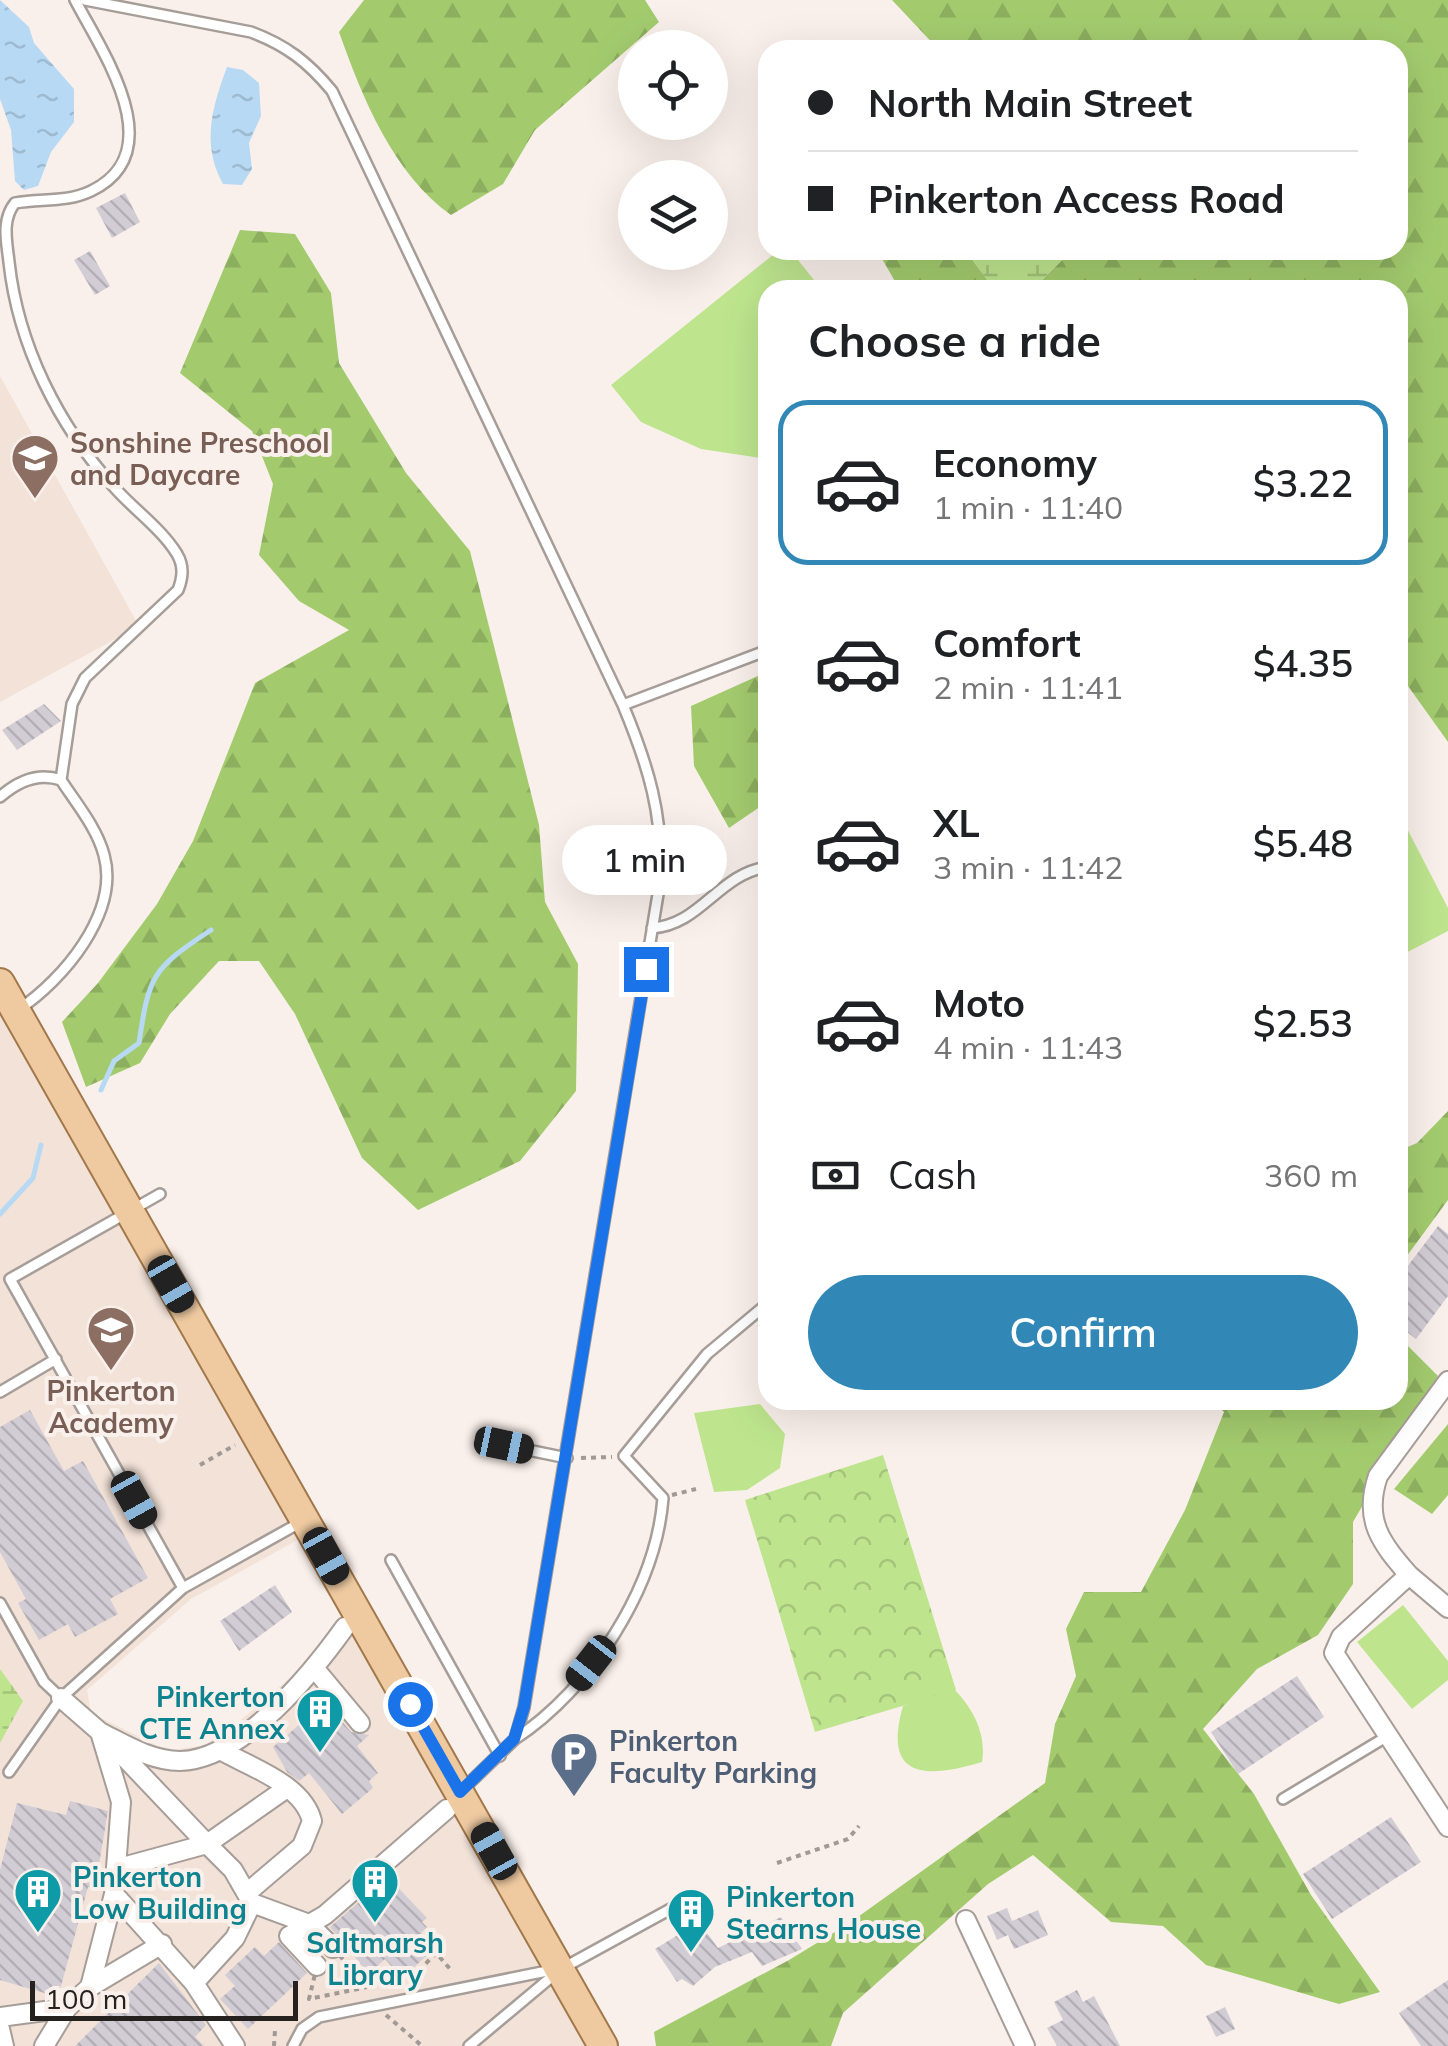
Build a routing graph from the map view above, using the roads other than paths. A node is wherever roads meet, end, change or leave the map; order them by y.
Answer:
1 (76, 0) edge
2 (85, 0) edge
3 (758, 654) edge
4 (623, 705) junction
5 (62, 780) junction
6 (0, 798) edge
7 (758, 871) edge
8 (652, 928) junction
9 (0, 983) edge
10 (16, 1012) junction
11 (160, 1194) dead end
12 (130, 1211) junction
13 (758, 1311) edge
14 (56, 1359) junction
15 (1448, 1381) edge
16 (0, 1392) edge
17 (504, 1445) dead end
18 (566, 1458) junction
19 (305, 1520) junction
20 (391, 1560) dead end
21 (1409, 1575) junction
22 (182, 1588) junction
23 (0, 1604) edge
24 (1448, 1608) edge
25 (345, 1626) dead end
26 (315, 1669) junction
27 (62, 1698) junction
28 (360, 1723) dead end
29 (100, 1732) junction
30 (1386, 1736) junction
31 (514, 1739) junction
32 (220, 1750) junction
33 (500, 1756) junction
34 (9, 1772) dead end
35 (288, 1788) junction
36 (454, 1800) junction
37 (1283, 1800) dead end
38 (1448, 1827) edge
39 (207, 1844) junction
40 (118, 1868) junction
41 (114, 1894) junction
42 (250, 1898) junction
43 (676, 1906) dead end
44 (966, 1920) dead end
45 (309, 1924) junction
46 (162, 1944) junction
47 (333, 1948) road end
48 (317, 1966) road end
49 (560, 1969) junction
50 (194, 1983) junction
51 (90, 1987) junction
52 (67, 2008) junction
53 (0, 2017) edge
54 (0, 2029) edge
55 (4, 2046) edge
56 (44, 2046) edge
57 (235, 2046) edge
58 (293, 2046) edge
59 (469, 2046) edge
60 (604, 2046) edge
61 (1026, 2046) edge

1 - 5 lane
2 - 4 lane
3 - 4 lane
4 - 8 lane
5 - 6 lane
5 - 10 lane
7 - 8 lane
8 - 18 lane
9 - 10 main road
10 - 12 main road
11 - 12 lane
12 - 14 lane
12 - 19 main road
13 - 31 lane
14 - 16 lane
14 - 22 lane
15 - 21 street
17 - 18 lane
18 - 31 lane
19 - 22 lane
19 - 36 main road
20 - 33 lane
21 - 24 street
21 - 30 street
22 - 27 lane
23 - 27 lane
25 - 26 street
26 - 28 street
26 - 32 street
27 - 29 street
27 - 34 lane
29 - 32 street
29 - 39 street
29 - 40 street
30 - 37 lane
30 - 38 street
31 - 33 lane
32 - 35 street
33 - 36 lane
35 - 39 street
35 - 42 street
36 - 45 street
36 - 49 main road
39 - 40 street
39 - 42 street
40 - 41 street
41 - 46 street
41 - 51 street
42 - 45 street
42 - 50 street
43 - 49 lane
44 - 61 street
45 - 47 street
45 - 48 street
46 - 50 street
46 - 51 street
49 - 58 lane
49 - 59 lane
49 - 60 main road
50 - 57 street
51 - 52 street
52 - 53 street
52 - 56 street
54 - 55 street

